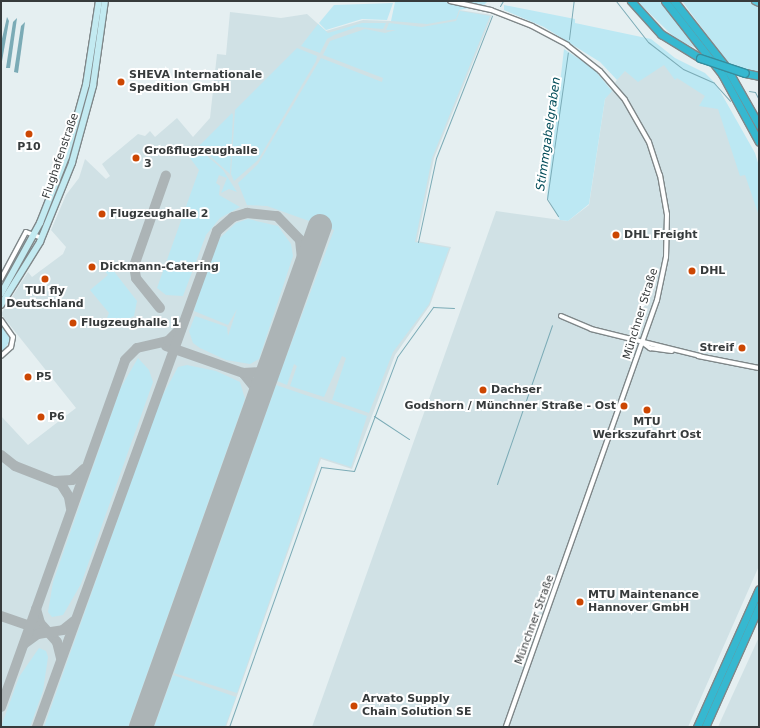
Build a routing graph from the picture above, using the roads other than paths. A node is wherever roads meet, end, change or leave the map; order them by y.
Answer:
1 (99, 1) edge
2 (105, 1) edge
3 (450, 1) edge
4 (631, 1) edge
5 (665, 1) edge
6 (674, 1) edge
7 (755, 1) edge
8 (759, 3) edge
9 (759, 76) edge
10 (759, 125) edge
11 (759, 142) edge
12 (25, 233) junction
13 (35, 234) junction
14 (42, 238) junction
15 (31, 242) junction
16 (1, 279) edge
17 (1, 294) edge
18 (1, 305) edge
19 (561, 316) dead end
20 (1, 321) edge
21 (643, 342) junction
22 (1, 356) edge
23 (759, 368) edge
24 (759, 589) edge
25 (759, 606) edge
26 (506, 727) edge
27 (697, 727) edge
28 (705, 727) edge

1 - 13 main road, Flughafenstraße
2 - 14 main road, Flughafenstraße
3 - 21 street, Münchner Straße
4 - 9 highway, bridge
5 - 11 highway
6 - 10 highway
7 - 8 highway
12 - 13 street
12 - 15 street
12 - 16 street
13 - 14 street
13 - 15 main road, Flughafenstraße
14 - 18 main road, Flughafenstraße
15 - 17 main road, Flughafenstraße
19 - 21 street
20 - 22 street
21 - 23 street
21 - 26 street, Münchner Straße
24 - 27 highway
25 - 28 highway

